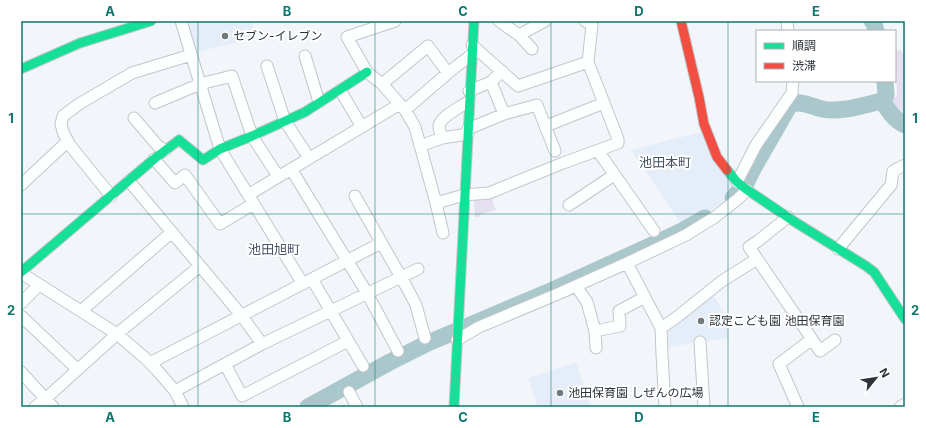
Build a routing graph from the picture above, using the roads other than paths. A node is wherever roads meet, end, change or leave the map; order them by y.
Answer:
1 (151, 21) edge
2 (181, 21) edge
3 (395, 21) edge
4 (474, 21) edge
5 (499, 21) edge
6 (545, 21) edge
7 (585, 21) edge
8 (681, 21) edge
9 (118, 26) edge
10 (519, 35) junction
11 (532, 49) dead end
12 (472, 50) junction
13 (192, 55) junction
14 (305, 56) dead end
15 (588, 62) junction
16 (267, 66) dead end
17 (21, 69) edge
18 (502, 71) junction
19 (367, 72) junction
20 (448, 73) junction
21 (491, 82) junction
22 (793, 82) edge
23 (200, 84) junction
24 (382, 84) junction
25 (340, 90) junction
26 (469, 96) junction
27 (319, 102) junction
28 (155, 103) dead end
29 (604, 103) junction
30 (403, 107) junction
31 (504, 114) junction
32 (134, 118) dead end
33 (285, 121) junction
34 (546, 126) junction
35 (362, 127) junction
36 (468, 132) junction
37 (252, 136) junction
38 (442, 138) junction
39 (68, 141) junction
40 (420, 146) junction
41 (220, 149) junction
42 (165, 150) junction
43 (555, 151) dead end
44 (598, 151) junction
45 (309, 158) junction
46 (154, 159) junction
47 (905, 165) edge
48 (291, 169) junction
49 (614, 175) junction
50 (278, 176) junction
51 (129, 181) junction
52 (21, 185) edge
53 (743, 187) junction
54 (464, 195) junction
55 (111, 196) junction
56 (355, 196) dead end
57 (250, 200) junction
58 (436, 203) junction
59 (569, 206) dead end
60 (788, 217) junction
61 (654, 231) dead end
62 (172, 232) junction
63 (443, 232) dead end
64 (381, 243) junction
65 (838, 249) junction
66 (757, 259) junction
67 (348, 260) junction
68 (627, 263) junction
69 (200, 266) junction
70 (418, 269) dead end
71 (21, 273) edge
72 (401, 277) junction
73 (307, 282) junction
74 (39, 285) junction
75 (576, 286) junction
76 (367, 293) junction
77 (645, 297) junction
78 (21, 303) edge
79 (81, 311) junction
80 (331, 311) junction
81 (21, 316) edge
82 (242, 316) junction
83 (905, 319) edge
84 (661, 328) junction
85 (595, 331) junction
86 (117, 334) junction
87 (425, 338) dead end
88 (457, 338) junction
89 (812, 339) junction
90 (835, 340) dead end
91 (348, 341) junction
92 (700, 342) dead end
93 (262, 344) junction
94 (596, 348) dead end
95 (398, 351) dead end
96 (150, 363) junction
97 (224, 364) junction
98 (363, 366) dead end
99 (77, 369) junction
100 (21, 372) edge
101 (175, 391) junction
102 (349, 392) dead end
103 (49, 403) edge
104 (905, 404) edge
105 (35, 407) edge
106 (184, 407) edge
107 (357, 407) edge
108 (454, 407) edge
109 (665, 407) edge
110 (704, 407) edge
111 (798, 407) edge
112 (900, 407) edge

1 - 9 street
2 - 13 street
3 - 19 street
4 - 12 street
5 - 10 street
6 - 10 street
7 - 15 street
8 - 53 street
9 - 17 street
10 - 11 street
12 - 18 street
12 - 20 street
12 - 26 street
13 - 23 street
13 - 39 street
14 - 27 street
15 - 18 street
15 - 29 street
16 - 33 street
18 - 21 street
19 - 24 street
19 - 25 street
20 - 24 street
20 - 30 street
21 - 26 street
21 - 31 street
22 - 53 street
23 - 28 street
23 - 37 street
23 - 41 street
24 - 30 street
25 - 27 street
25 - 35 street
26 - 36 street
26 - 38 street
27 - 33 street
29 - 34 street
29 - 44 street
30 - 35 street
30 - 40 street
31 - 34 street
31 - 36 street
32 - 42 street
33 - 37 street
33 - 45 street
34 - 43 street
35 - 45 street
36 - 38 street
36 - 54 street
37 - 41 street
37 - 50 street
38 - 40 street
39 - 52 street
39 - 55 street
40 - 58 street
41 - 42 street
41 - 57 street
42 - 46 street
44 - 49 street
44 - 54 street
45 - 48 street
46 - 51 street
46 - 57 street
47 - 65 street
48 - 50 street
48 - 67 street
49 - 59 street
49 - 61 street
50 - 57 street
51 - 55 street
51 - 62 street
53 - 60 street
53 - 68 street
54 - 58 street
54 - 88 street
55 - 71 street
56 - 64 street
57 - 73 street
58 - 63 street
60 - 65 street
60 - 66 street
62 - 69 street
62 - 79 street
64 - 67 street
64 - 72 street
65 - 83 street
66 - 84 street
66 - 89 street
67 - 73 street
67 - 76 street
68 - 75 street
68 - 77 street
69 - 82 street
69 - 86 street
70 - 72 street
71 - 74 street
72 - 76 street
72 - 87 street
73 - 80 street
73 - 82 street
74 - 78 street
74 - 79 street
75 - 85 street
75 - 88 street
76 - 80 street
76 - 95 street
77 - 84 street
77 - 85 street
79 - 86 street
80 - 91 street
80 - 93 street
81 - 99 street
82 - 93 street
82 - 96 street
84 - 109 street
85 - 94 street
86 - 96 street
86 - 99 street
88 - 108 street
89 - 90 street
89 - 111 street
91 - 97 street
91 - 98 street
92 - 110 street
93 - 97 street
96 - 101 street
97 - 101 street
99 - 103 street
100 - 103 street
101 - 106 street
102 - 107 street
103 - 105 street
104 - 112 street

